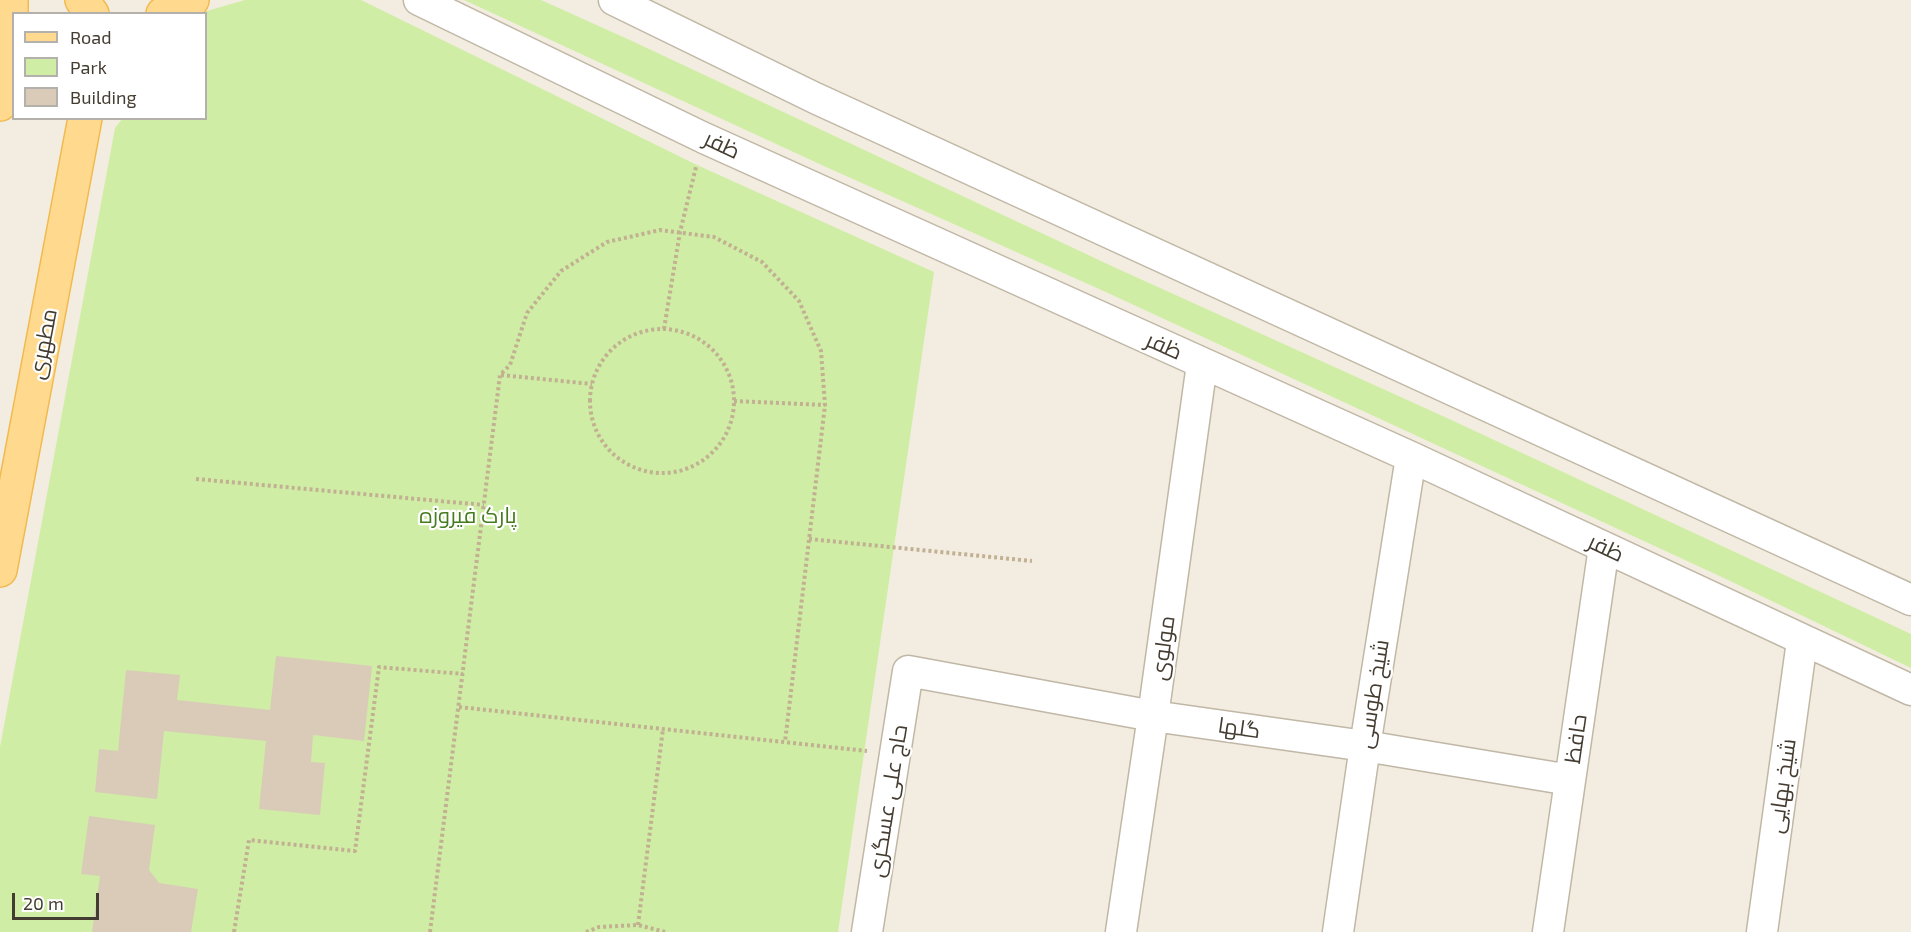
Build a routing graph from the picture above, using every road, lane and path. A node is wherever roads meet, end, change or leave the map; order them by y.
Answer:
1 (82, 0) edge
2 (192, 0) edge
3 (418, 0) edge
4 (614, 0) edge
5 (92, 12) edge
6 (166, 12) edge
7 (12, 30) edge
8 (0, 104) edge
9 (86, 120) edge
10 (704, 138) junction
11 (680, 232) junction
12 (664, 329) junction
13 (1203, 364) junction
14 (500, 375) junction
15 (592, 384) junction
16 (734, 401) junction
17 (825, 405) junction
18 (1411, 457) junction
19 (196, 479) dead end
20 (484, 505) junction
21 (809, 539) junction
22 (1604, 547) junction
23 (1032, 561) dead end
24 (0, 570) edge
25 (1911, 600) edge
26 (1802, 641) junction
27 (908, 671) joint
28 (463, 674) junction
29 (1911, 690) edge
30 (459, 707) junction
31 (1153, 716) junction
32 (663, 729) junction
33 (785, 742) junction
34 (1365, 746) junction
35 (895, 754) junction
36 (1570, 780) junction
37 (638, 925) junction
38 (234, 932) edge
39 (430, 932) edge
40 (586, 932) edge
41 (665, 932) edge
42 (867, 932) edge
43 (1121, 932) edge
44 (1338, 932) edge
45 (1548, 932) edge
46 (1762, 932) edge

1 - 5 main road
2 - 6 main road
3 - 10 street, ظفر
4 - 25 street
7 - 8 main road
9 - 24 main road, مطهری
10 - 11 path
10 - 13 street, ظفر
11 - 12 path
11 - 14 path
11 - 17 path
12 - 15 path
12 - 16 path
13 - 18 street, ظفر
13 - 31 street, مولوی
14 - 15 path
14 - 20 path
15 - 16 path
16 - 17 path
17 - 21 path
18 - 22 street, ظفر
18 - 34 street, شیخ طوسی
19 - 20 path
20 - 28 path
21 - 23 path
21 - 33 path
22 - 26 street, ظفر
22 - 36 street, حافظ
26 - 29 street, ظفر
26 - 46 street, شیخ بهایی
27 - 31 street, گلها
27 - 35 street, حاج علی عسگری
28 - 30 path
28 - 38 path
30 - 32 path
30 - 39 path
31 - 34 street, گلها
31 - 43 street, مولوی
32 - 33 path
32 - 37 path
33 - 35 path
34 - 36 street, گلها
34 - 44 street, شیخ طوسی
35 - 42 street, حاج علی عسگری
36 - 45 street, حافظ
37 - 40 path
37 - 41 path

